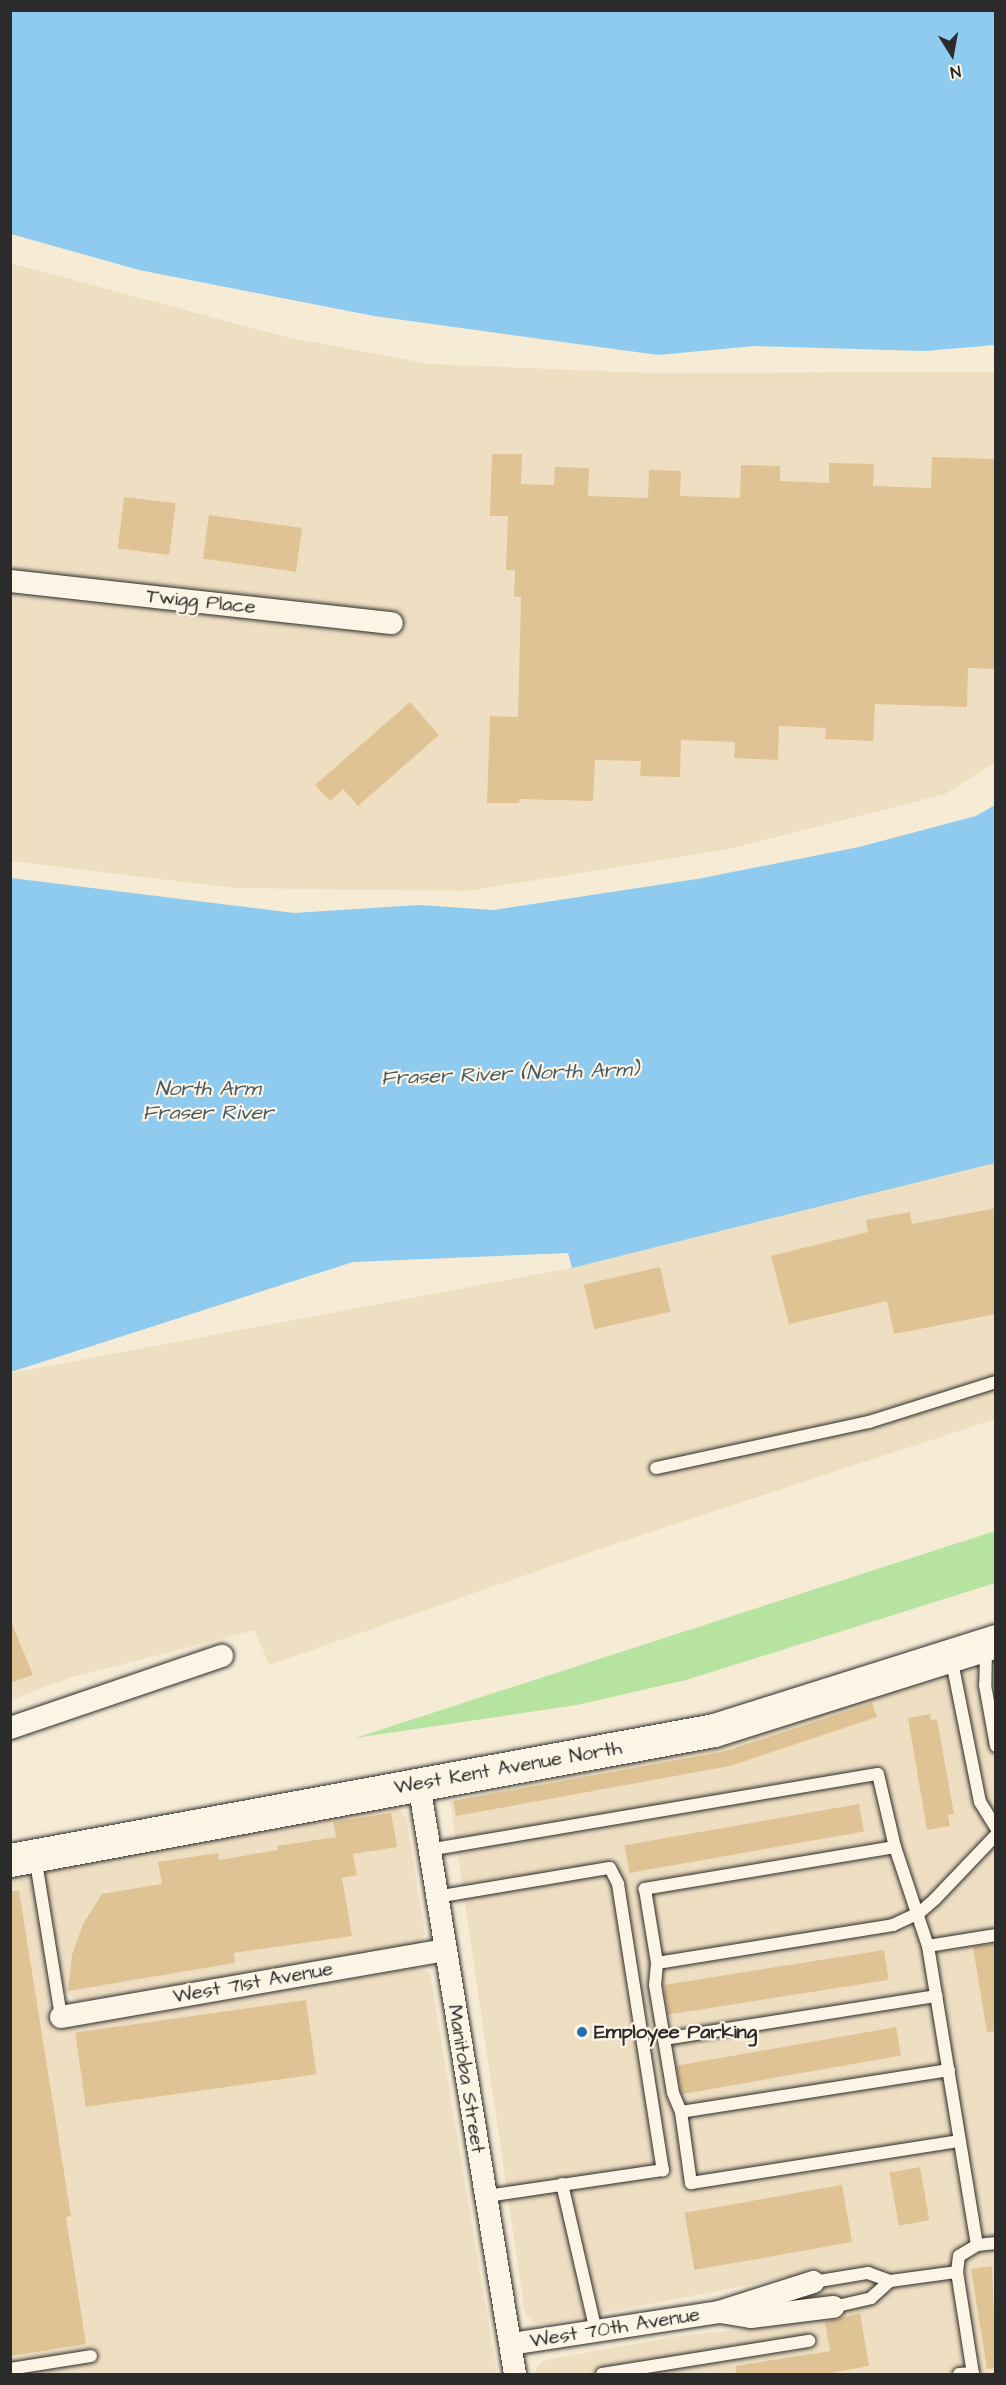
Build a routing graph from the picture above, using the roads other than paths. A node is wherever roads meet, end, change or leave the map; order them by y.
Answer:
1 (10, 581) edge
2 (392, 623) dead end
3 (996, 1382) edge
4 (656, 1468) dead end
5 (991, 1642) edge
6 (222, 1656) dead end
7 (951, 1656) junction
8 (10, 1728) edge
9 (996, 1746) edge
10 (419, 1784) junction
11 (996, 1828) edge
12 (996, 1835) edge
13 (896, 1847) junction
14 (428, 1850) junction
15 (23, 1857) edge
16 (436, 1897) junction
17 (919, 1913) junction
18 (996, 1935) edge
19 (928, 1946) junction
20 (445, 1950) junction
21 (657, 1963) junction
22 (937, 1996) junction
23 (61, 2017) joint
24 (664, 2039) junction
25 (949, 2070) junction
26 (681, 2112) junction
27 (960, 2141) junction
28 (562, 2184) junction
29 (486, 2196) junction
30 (996, 2243) edge
31 (977, 2245) junction
32 (957, 2272) junction
33 (890, 2281) junction
34 (813, 2282) joint
35 (833, 2307) joint
36 (719, 2312) junction
37 (596, 2331) junction
38 (808, 2341) dead end
39 (510, 2344) junction
40 (91, 2356) dead end
41 (10, 2369) edge
42 (515, 2374) edge
43 (602, 2374) edge
44 (959, 2374) edge
45 (973, 2374) edge

1 - 2 street, Twigg Place
3 - 4 lane
5 - 7 street, West Kent Avenue North
5 - 9 lane
6 - 8 street
7 - 10 street, West Kent Avenue North
7 - 11 lane
10 - 14 street, Manitoba Street
10 - 15 street, West Kent Avenue North
12 - 17 lane
13 - 14 lane
13 - 17 lane
13 - 21 lane
14 - 16 street, Manitoba Street
15 - 23 lane
16 - 20 street, Manitoba Street
16 - 28 lane
17 - 19 lane
17 - 21 lane
18 - 19 lane
19 - 22 lane
20 - 23 street, West 71st Avenue
20 - 29 street, Manitoba Street
21 - 24 lane
22 - 24 lane
22 - 25 lane
24 - 26 lane
25 - 26 lane
25 - 27 lane
26 - 27 lane
27 - 31 lane
28 - 29 lane
28 - 37 lane
29 - 39 street, Manitoba Street
30 - 31 lane
31 - 32 lane
32 - 33 lane
32 - 45 lane
33 - 34 lane
33 - 35 lane
34 - 36 street, West 70th Avenue
35 - 36 street, West 70th Avenue
36 - 37 street, West 70th Avenue
37 - 39 street, West 70th Avenue
38 - 43 lane
39 - 42 street, Manitoba Street
40 - 41 lane
44 - 45 lane

